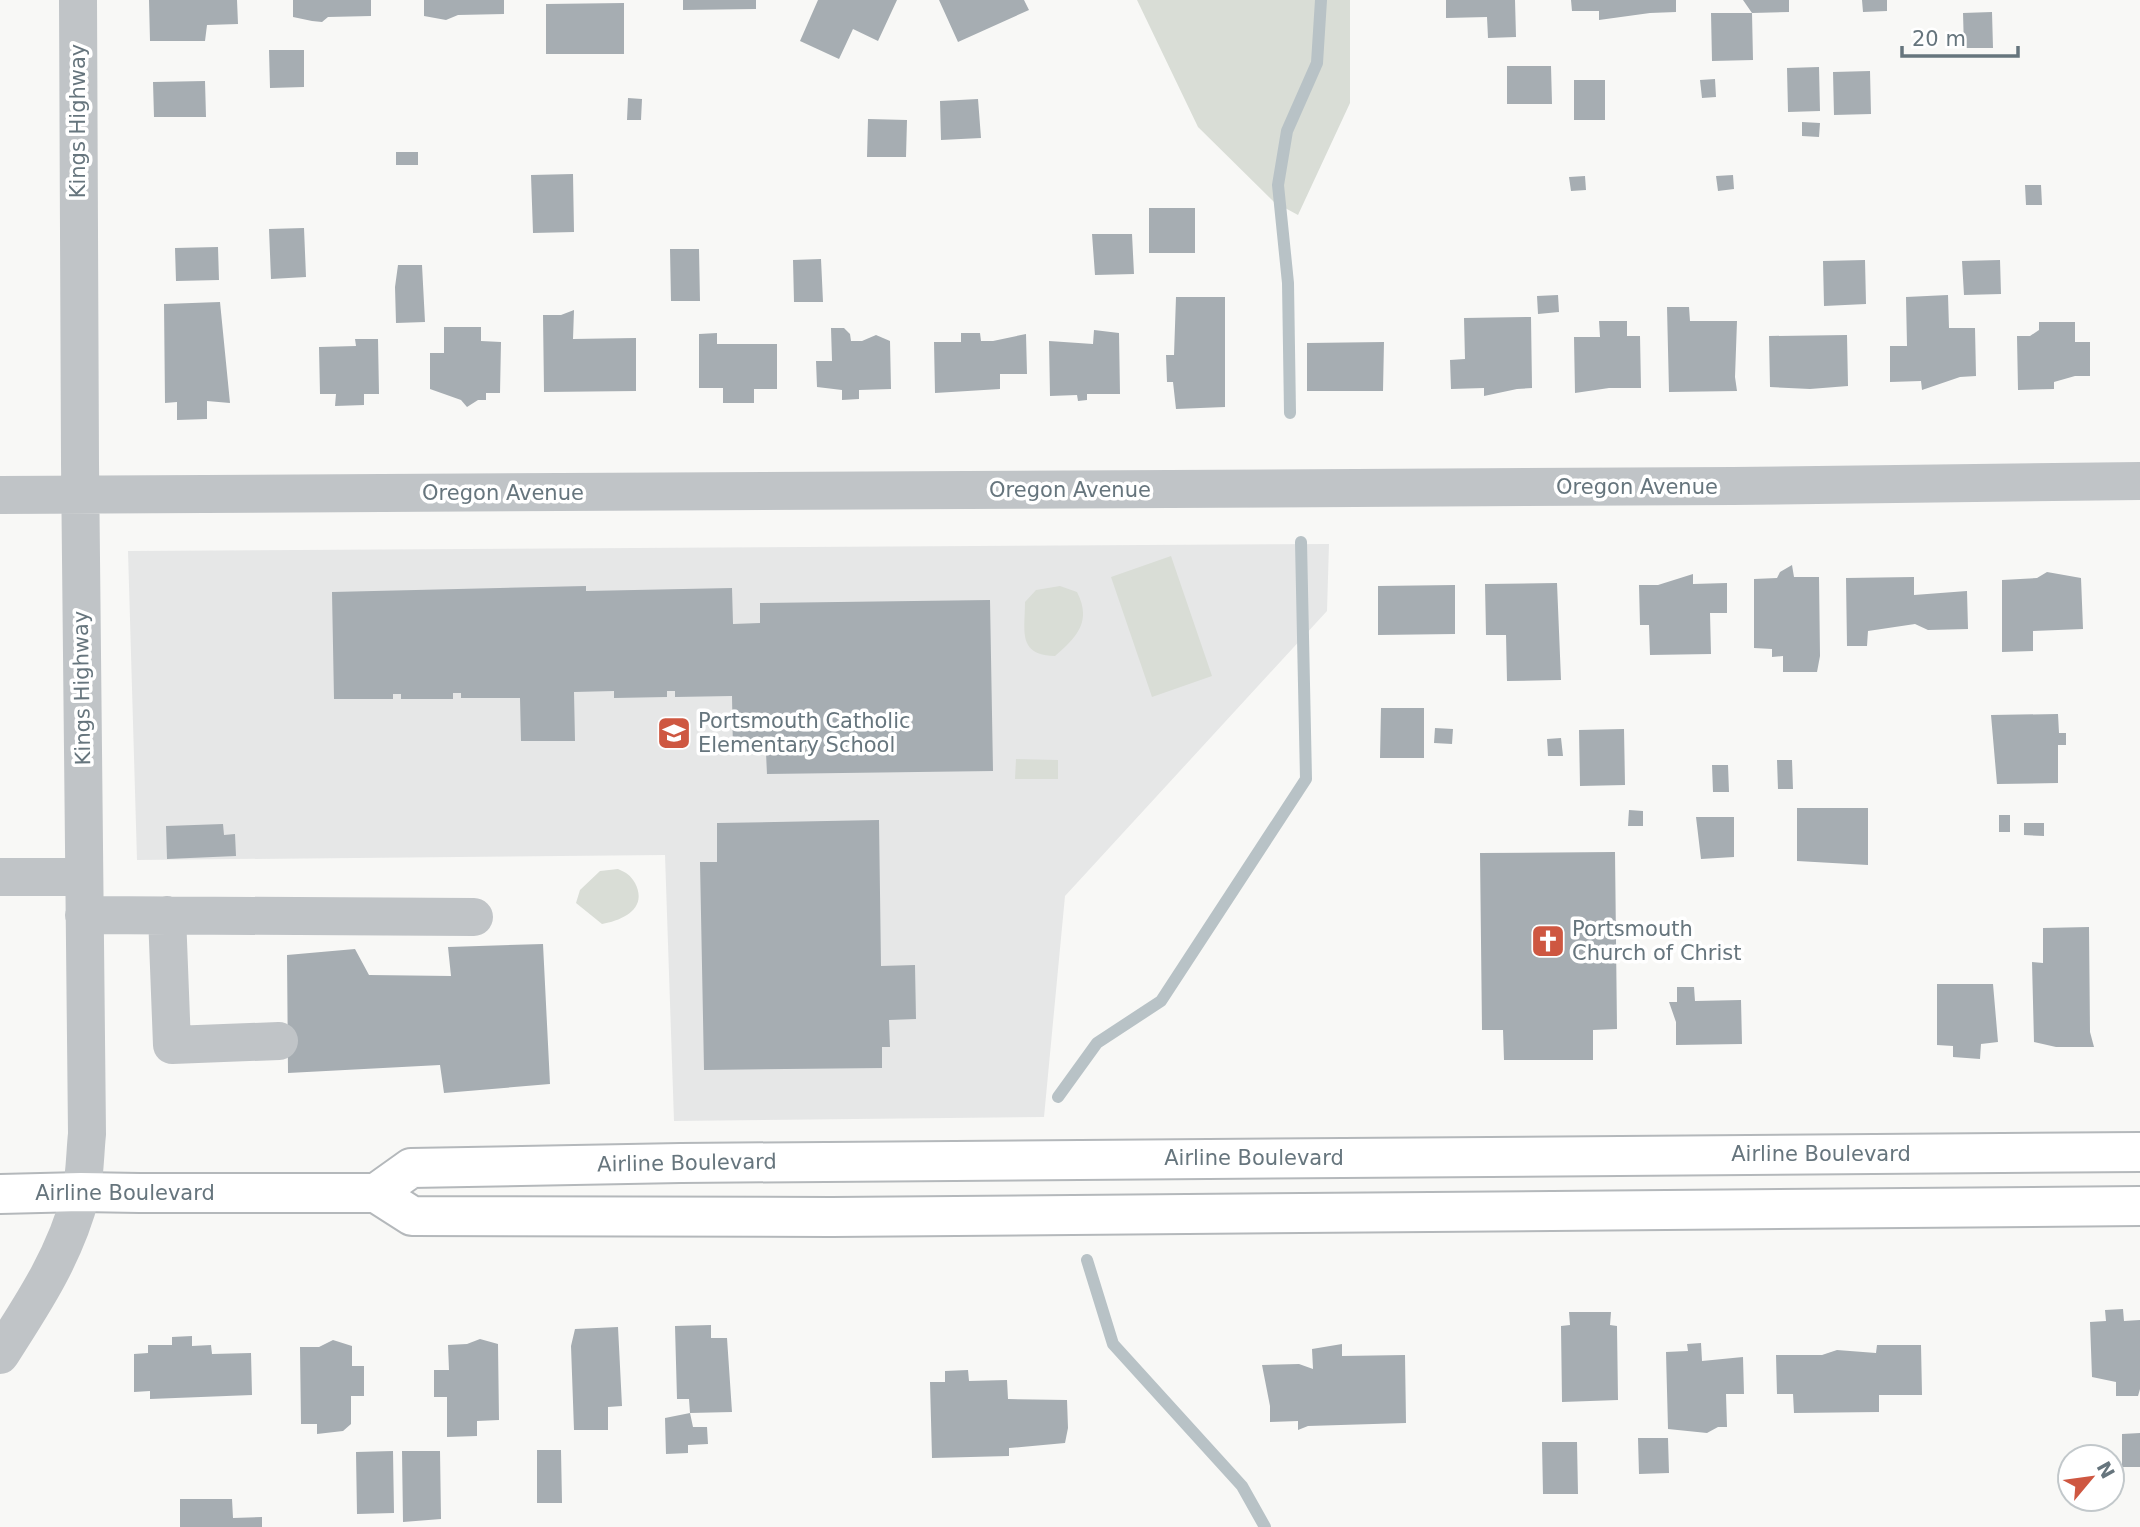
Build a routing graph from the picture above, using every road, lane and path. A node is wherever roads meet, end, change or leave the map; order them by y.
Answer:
1 (78, 0) edge
2 (2140, 481) edge
3 (80, 494) junction
4 (0, 495) edge
5 (0, 877) edge
6 (84, 877) junction
7 (84, 915) junction
8 (167, 915) junction
9 (474, 917) dead end
10 (279, 1041) dead end
11 (2140, 1152) edge
12 (832, 1161) junction
13 (81, 1192) junction
14 (376, 1193) junction
15 (0, 1194) edge
16 (2140, 1206) edge
17 (832, 1217) junction
18 (0, 1354) edge

1 - 3 street, Kings Highway
2 - 3 street, Oregon Avenue
3 - 4 street, Oregon Avenue
3 - 6 street, Kings Highway
5 - 6 street
6 - 7 street, Kings Highway
7 - 8 street
7 - 13 street, Kings Highway
8 - 9 street
8 - 10 street
11 - 12 main road, Airline Boulevard
12 - 14 main road, Airline Boulevard
12 - 17 main road
13 - 14 main road, Airline Boulevard
13 - 15 main road, Airline Boulevard
13 - 18 street, Kings Highway
14 - 17 main road
16 - 17 main road

